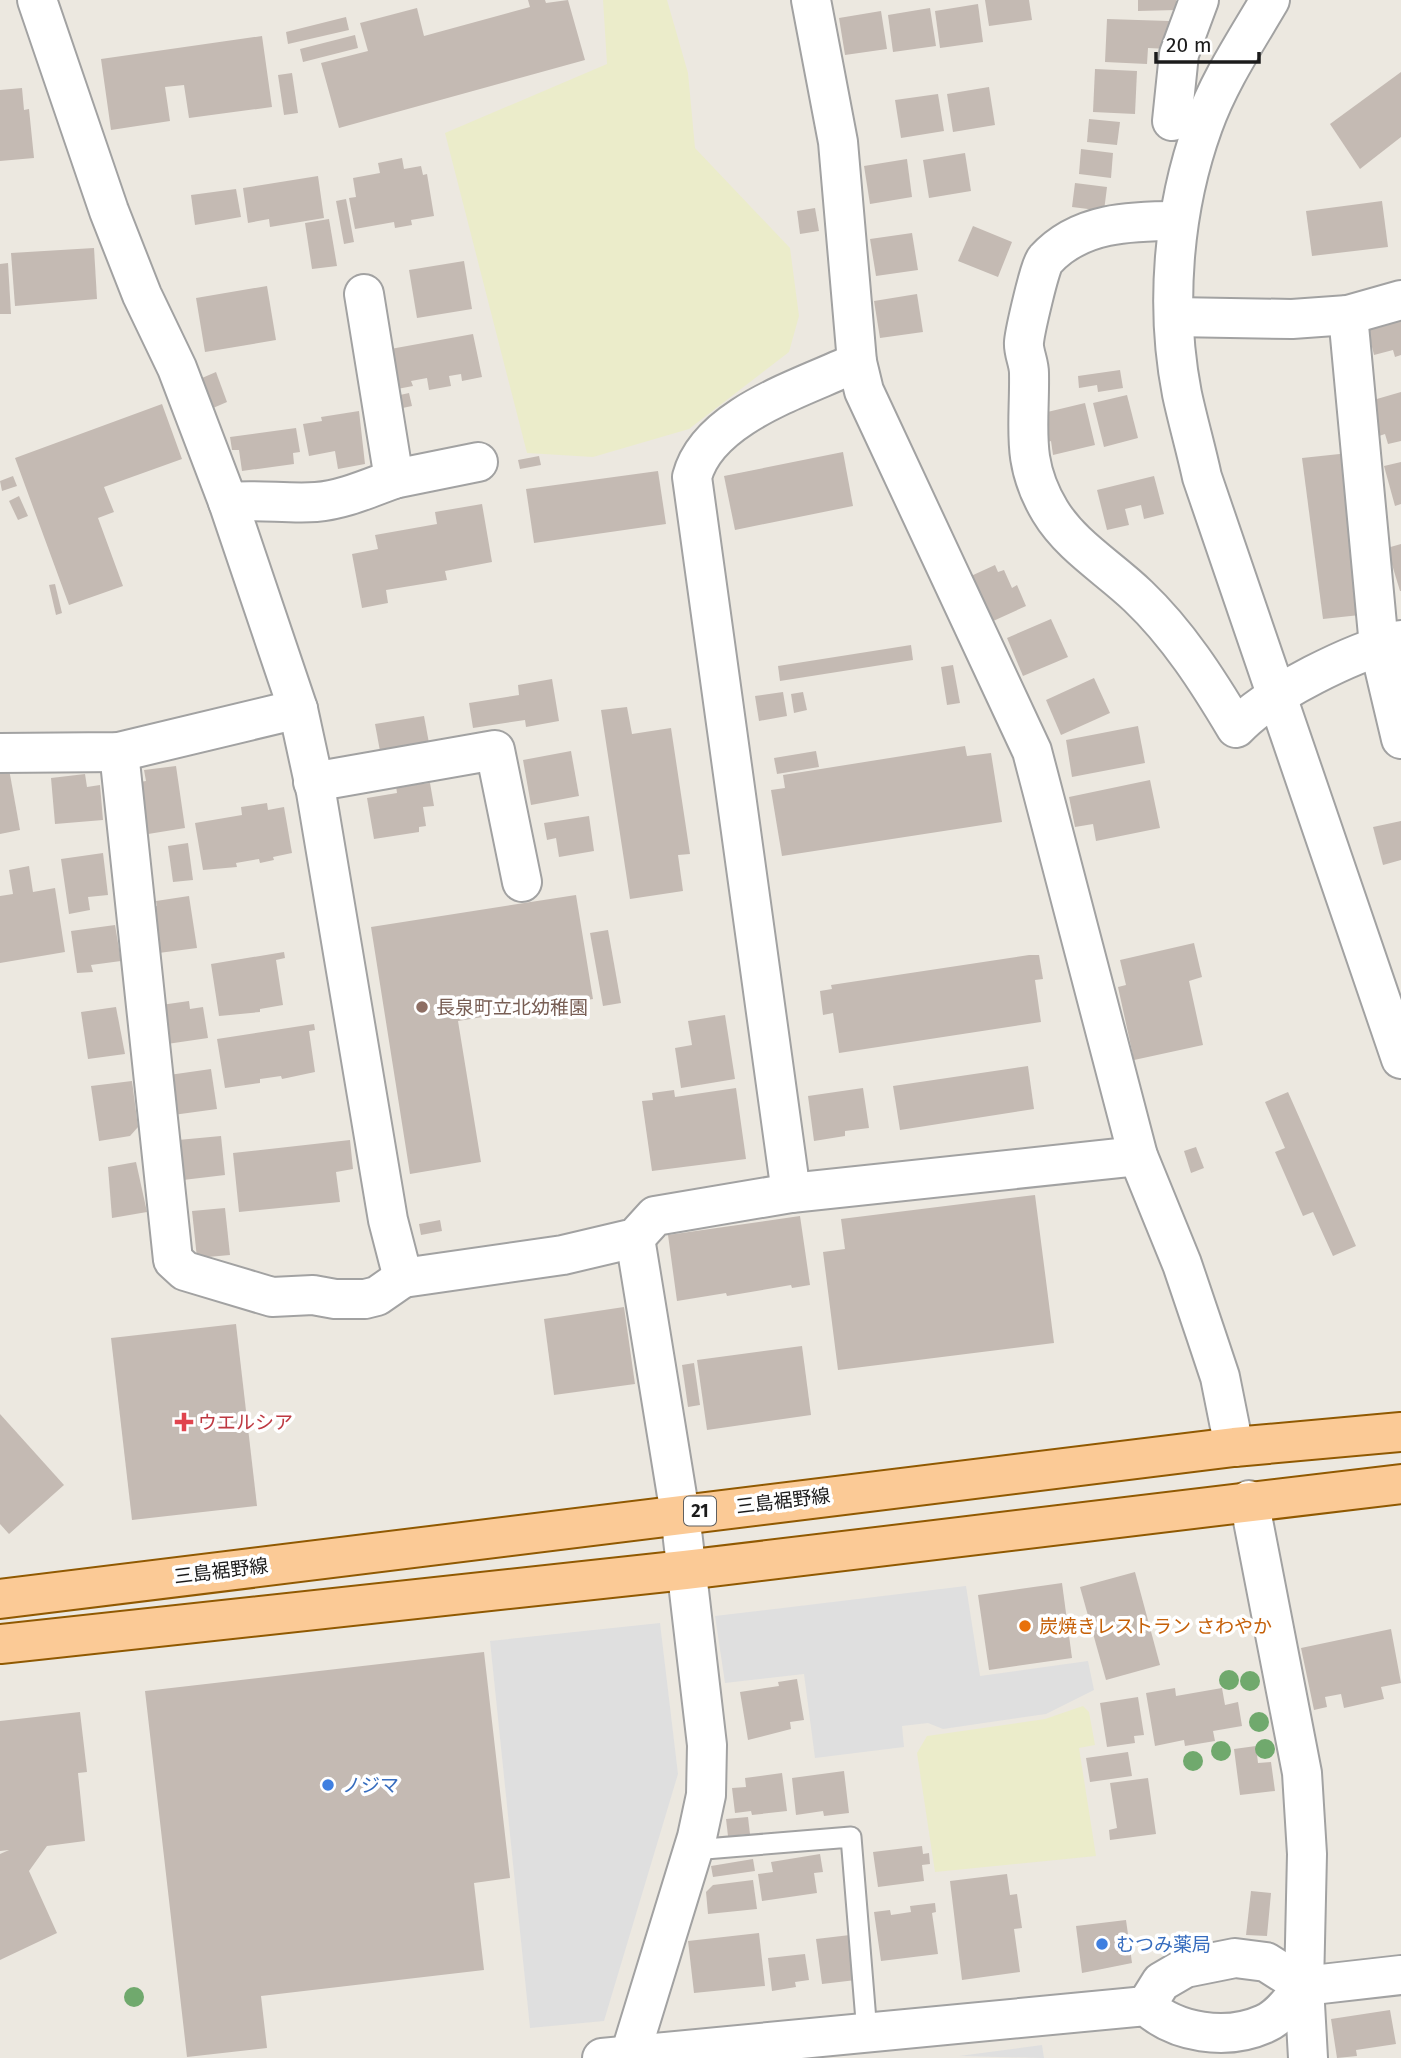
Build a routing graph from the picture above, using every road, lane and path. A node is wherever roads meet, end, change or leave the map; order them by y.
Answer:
1 (37, 0) edge
2 (811, 0) edge
3 (1199, 0) edge
4 (1270, 0) edge
5 (1172, 121) dead end
6 (1178, 221) junction
7 (364, 294) dead end
8 (1401, 300) edge
9 (1348, 315) junction
10 (1174, 317) junction
11 (857, 362) junction
12 (478, 462) dead end
13 (394, 479) junction
14 (228, 502) junction
15 (1390, 643) edge
16 (1276, 698) junction
17 (298, 709) junction
18 (1401, 739) edge
19 (119, 752) junction
20 (0, 753) edge
21 (313, 782) junction
22 (522, 882) dead end
23 (1401, 1059) edge
24 (1138, 1156) junction
25 (791, 1194) junction
26 (635, 1238) junction
27 (403, 1278) junction
28 (1401, 1433) edge
29 (1234, 1447) junction
30 (1401, 1484) edge
31 (1249, 1500) junction
32 (680, 1514) junction
33 (685, 1570) junction
34 (0, 1599) edge
35 (0, 1644) edge
36 (693, 1850) junction
37 (1401, 1975) edge
38 (1304, 1986) junction
39 (1146, 2006) junction
40 (867, 2033) junction
41 (616, 2056) edge
42 (1307, 2058) edge

1 - 14 street
2 - 11 street
3 - 5 street
4 - 6 street
6 - 10 street
6 - 16 street
7 - 13 street
8 - 9 street
9 - 10 street
9 - 15 street
10 - 16 street
11 - 24 street
11 - 25 street
12 - 13 street
13 - 14 street
14 - 17 street
15 - 16 street
15 - 18 street
16 - 23 street
17 - 19 street
17 - 21 street
19 - 20 street
19 - 27 street
21 - 22 street
21 - 27 street
24 - 25 street
24 - 29 street
25 - 26 street
26 - 27 street
26 - 32 street
28 - 29 main road, 三島裾野線 / 21
29 - 32 main road, 三島裾野線 / 21
30 - 31 main road
31 - 33 main road
31 - 38 street
32 - 33 street
32 - 34 main road, 三島裾野線 / 21
33 - 35 main road
33 - 36 street
36 - 40 lane
36 - 41 street
37 - 38 street
38 - 39 street
38 - 39 street
38 - 42 street
39 - 40 street
40 - 41 street

